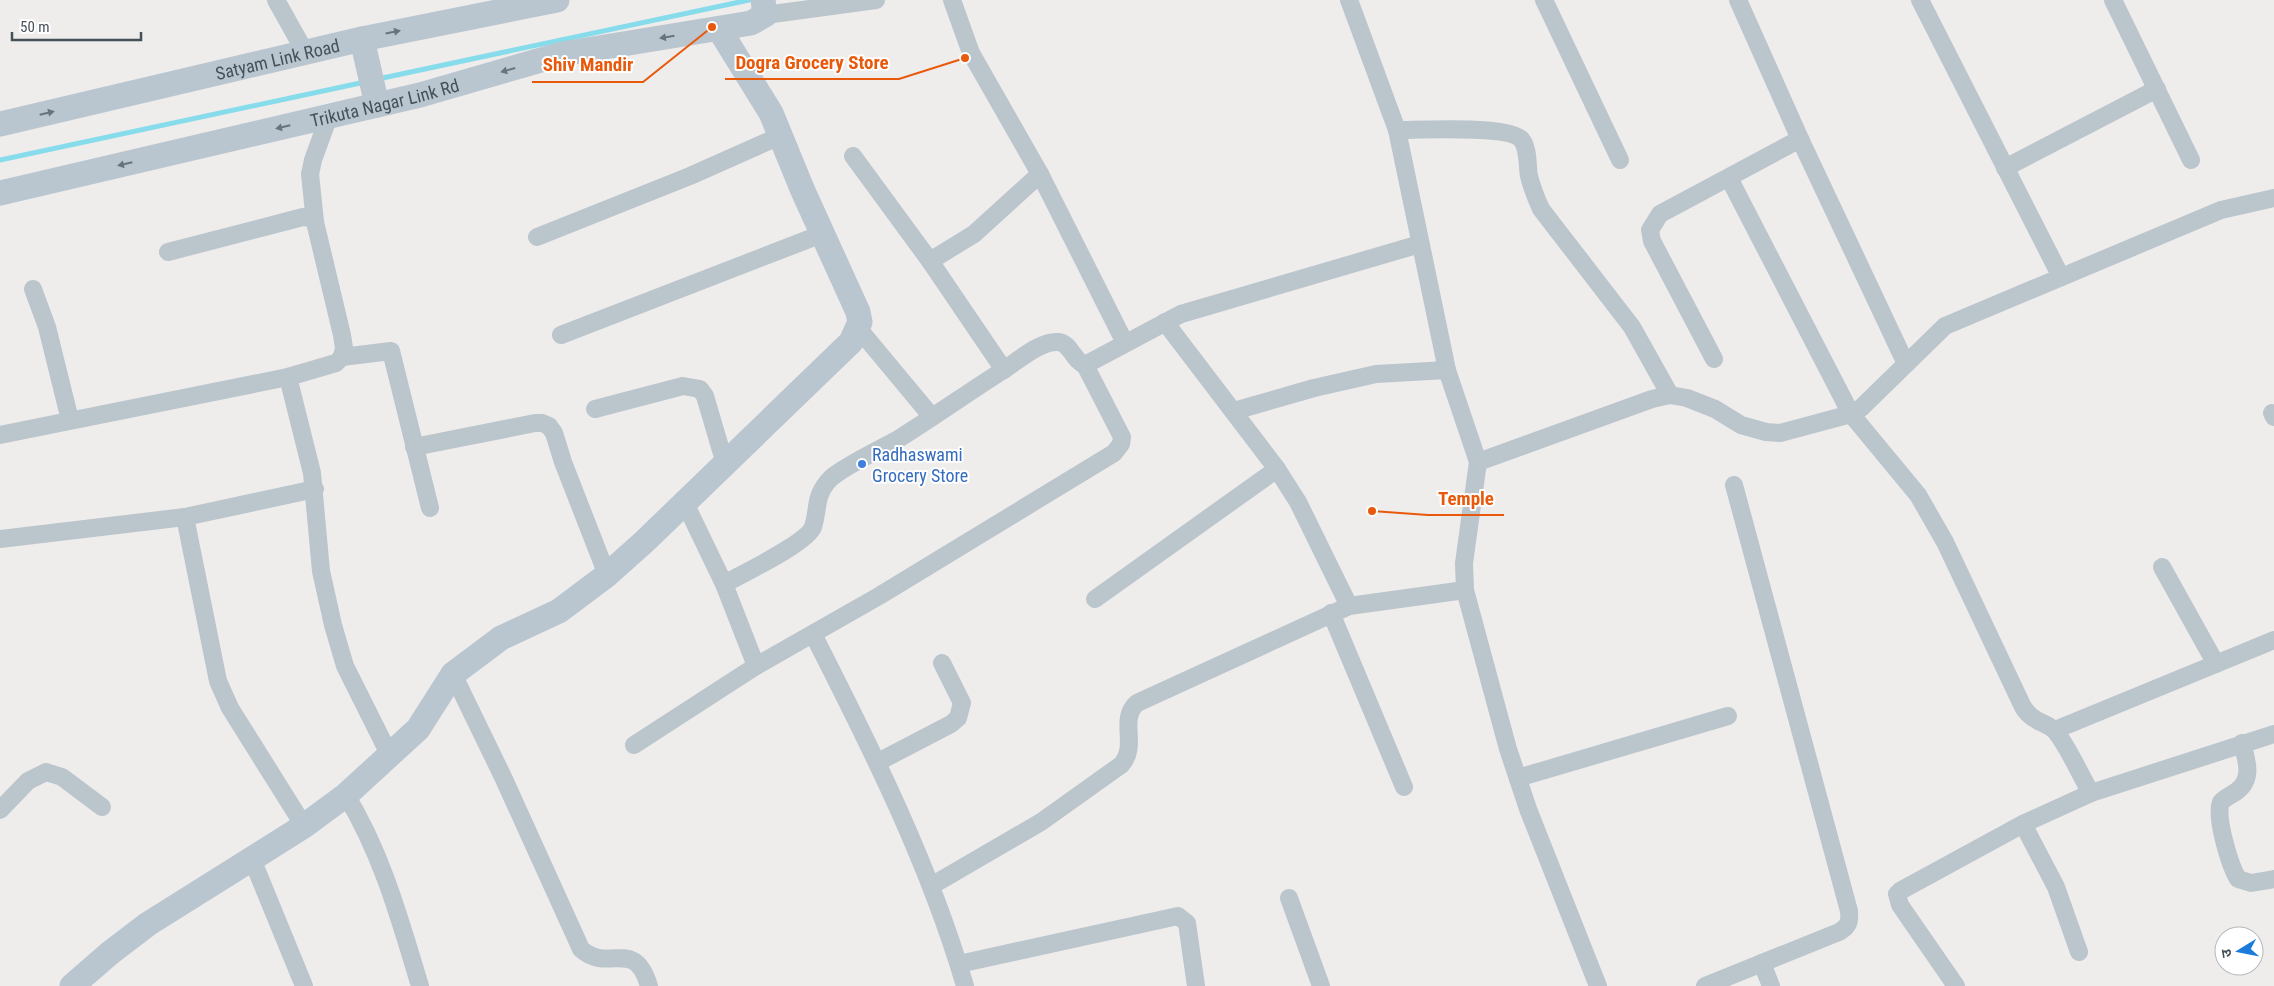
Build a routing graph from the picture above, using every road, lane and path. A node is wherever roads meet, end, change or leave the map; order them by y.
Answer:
1 (276, 0) edge
2 (557, 0) edge
3 (876, 0) edge
4 (952, 0) edge
5 (1349, 0) edge
6 (1544, 0) edge
7 (1738, 0) edge
8 (1920, 0) edge
9 (2113, 0) edge
10 (492, 6) edge
11 (765, 8) edge
12 (719, 29) junction
13 (364, 46) junction
14 (305, 52) junction
15 (2158, 89) junction
16 (375, 97) junction
17 (329, 116) junction
18 (0, 124) edge
19 (1397, 130) junction
20 (780, 136) junction
21 (1800, 140) junction
22 (853, 156) dead end
23 (1620, 160) dead end
24 (2191, 160) dead end
25 (2005, 168) junction
26 (1040, 174) junction
27 (1729, 178) junction
28 (0, 193) edge
29 (2274, 198) edge
30 (315, 222) junction
31 (822, 234) junction
32 (537, 237) dead end
33 (1420, 244) junction
34 (168, 252) dead end
35 (930, 261) junction
36 (2061, 277) junction
37 (33, 289) dead end
38 (1165, 322) junction
39 (858, 328) junction
40 (561, 335) dead end
41 (1125, 343) junction
42 (342, 357) junction
43 (1714, 359) dead end
44 (1906, 364) junction
45 (1085, 365) junction
46 (1004, 370) junction
47 (1447, 370) junction
48 (288, 377) junction
49 (1670, 395) junction
50 (595, 409) dead end
51 (1234, 411) junction
52 (1851, 414) junction
53 (932, 417) junction
54 (70, 420) junction
55 (0, 435) edge
56 (414, 447) junction
57 (1478, 462) junction
58 (725, 464) junction
59 (1277, 469) junction
60 (1734, 485) dead end
61 (315, 489) junction
62 (685, 502) junction
63 (430, 508) dead end
64 (185, 517) junction
65 (0, 539) edge
66 (2162, 567) dead end
67 (607, 574) junction
68 (724, 584) junction
69 (1465, 590) junction
70 (1095, 600) dead end
71 (1349, 606) junction
72 (1330, 613) junction
73 (813, 634) junction
74 (2274, 640) edge
75 (942, 663) dead end
76 (2216, 664) junction
77 (756, 666) junction
78 (453, 674) junction
79 (1728, 716) dead end
80 (2055, 730) junction
81 (2274, 734) edge
82 (2242, 743) junction
83 (634, 745) dead end
84 (390, 756) junction
85 (878, 762) junction
86 (1518, 778) junction
87 (1404, 787) dead end
88 (2090, 793) junction
89 (346, 795) junction
90 (102, 807) dead end
91 (0, 810) edge
92 (2022, 824) junction
93 (304, 826) junction
94 (252, 859) junction
95 (2274, 879) edge
96 (931, 886) junction
97 (1289, 898) dead end
98 (2079, 952) dead end
99 (1762, 963) junction
100 (959, 964) junction
101 (72, 986) edge
102 (304, 986) edge
103 (420, 986) edge
104 (649, 986) edge
105 (965, 986) edge
106 (1196, 986) edge
107 (1321, 986) edge
108 (1598, 986) edge
109 (1705, 986) edge
110 (1771, 986) edge
111 (1956, 986) edge

1 - 14 street
2 - 10 main road, Satyam Link Road
3 - 11 street
4 - 26 street
5 - 19 street
6 - 23 street
7 - 21 street
8 - 25 street
9 - 15 street
13 -> 10 main road, Satyam Link Road
11 - 12 main road, Trikuta Nagar Link Rd
12 -> 16 main road, Trikuta Nagar Link Rd
12 - 20 main road
13 - 14 main road, Satyam Link Road
13 - 16 main road
18 -> 14 main road, Satyam Link Road
15 - 24 street
15 - 25 street
16 - 17 main road, Trikuta Nagar Link Rd
17 -> 28 main road, Trikuta Nagar Link Rd
17 - 30 street
19 - 33 street
19 - 49 street
20 - 31 main road
20 - 32 street
21 - 27 street
21 - 44 street
22 - 35 street
25 - 36 street
26 - 35 street
26 - 41 street
27 - 43 street
27 - 52 street
29 - 36 street
30 - 34 street
30 - 42 street
31 - 39 main road
31 - 40 street
33 - 38 street
33 - 47 street
35 - 46 street
36 - 44 street
37 - 54 street
38 - 41 street
38 - 51 street
39 - 53 street
39 - 58 main road
41 - 45 street
42 - 48 street
42 - 56 street
44 - 52 street
45 - 46 street
45 - 73 street
46 - 53 street
47 - 51 street
47 - 57 street
48 - 54 street
48 - 61 street
49 - 52 street
49 - 57 street
50 - 58 street
51 - 59 street
52 - 80 street
53 - 68 street
54 - 55 street
56 - 63 street
56 - 67 street
57 - 69 street
58 - 62 main road
59 - 70 street
59 - 71 street
60 - 99 street
61 - 64 street
61 - 84 street
62 - 67 main road
62 - 68 street
64 - 65 street
64 - 93 street
66 - 76 street
67 - 78 main road
68 - 77 street
69 - 71 street
69 - 86 street
71 - 72 street
72 - 87 street
72 - 96 street
73 - 77 street
73 - 85 street
74 - 76 street
75 - 85 street
76 - 80 street
77 - 83 street
78 - 84 main road
78 - 104 street
79 - 86 street
80 - 88 street
81 - 82 street
82 - 88 street
82 - 95 street
84 - 89 main road
85 - 96 street
86 - 108 street
88 - 92 street
89 - 93 main road
89 - 103 street
90 - 91 street
92 - 98 street
92 - 111 street
93 - 94 main road
94 - 101 main road
94 - 102 street
96 - 100 street
97 - 107 street
99 - 109 street
99 - 110 street
100 - 105 street
100 - 106 street

